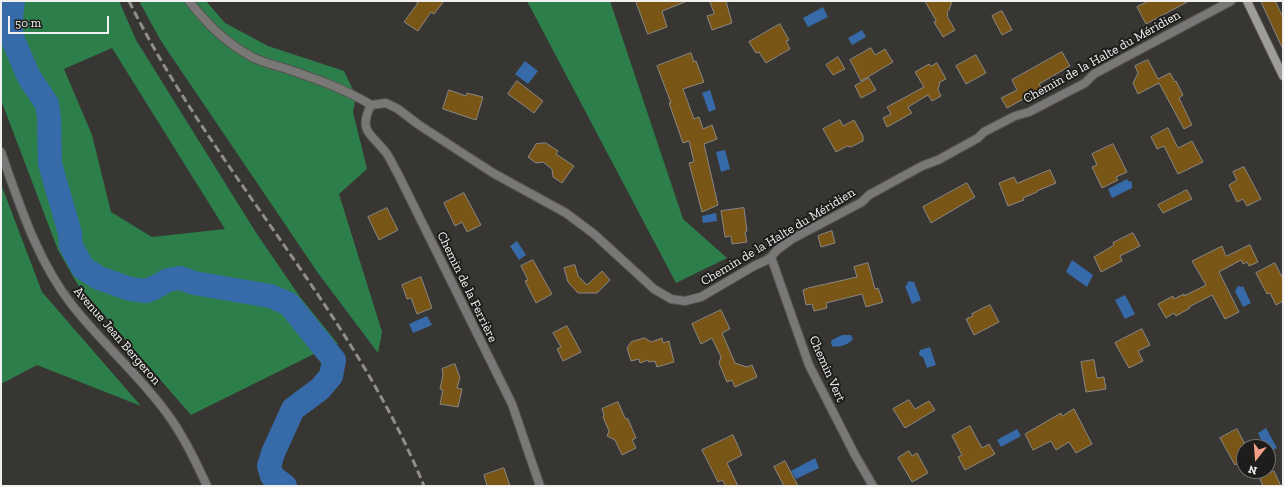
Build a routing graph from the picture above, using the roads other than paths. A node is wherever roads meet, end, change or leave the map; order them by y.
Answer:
1 (189, 1) edge
2 (1231, 1) edge
3 (1247, 1) edge
4 (1283, 76) edge
5 (371, 105) junction
6 (1, 152) edge
7 (771, 257) junction
8 (206, 486) edge
9 (540, 486) edge
10 (873, 486) edge

1 - 5 street, Chemin de la Halte du Méridien
2 - 7 street, Chemin de la Halte du Méridien
3 - 4 main road
5 - 7 street, Chemin de la Halte du Méridien
5 - 9 street, Chemin de la Ferrière
6 - 8 street, Avenue Jean Bergeron
7 - 10 street, Chemin Vert

